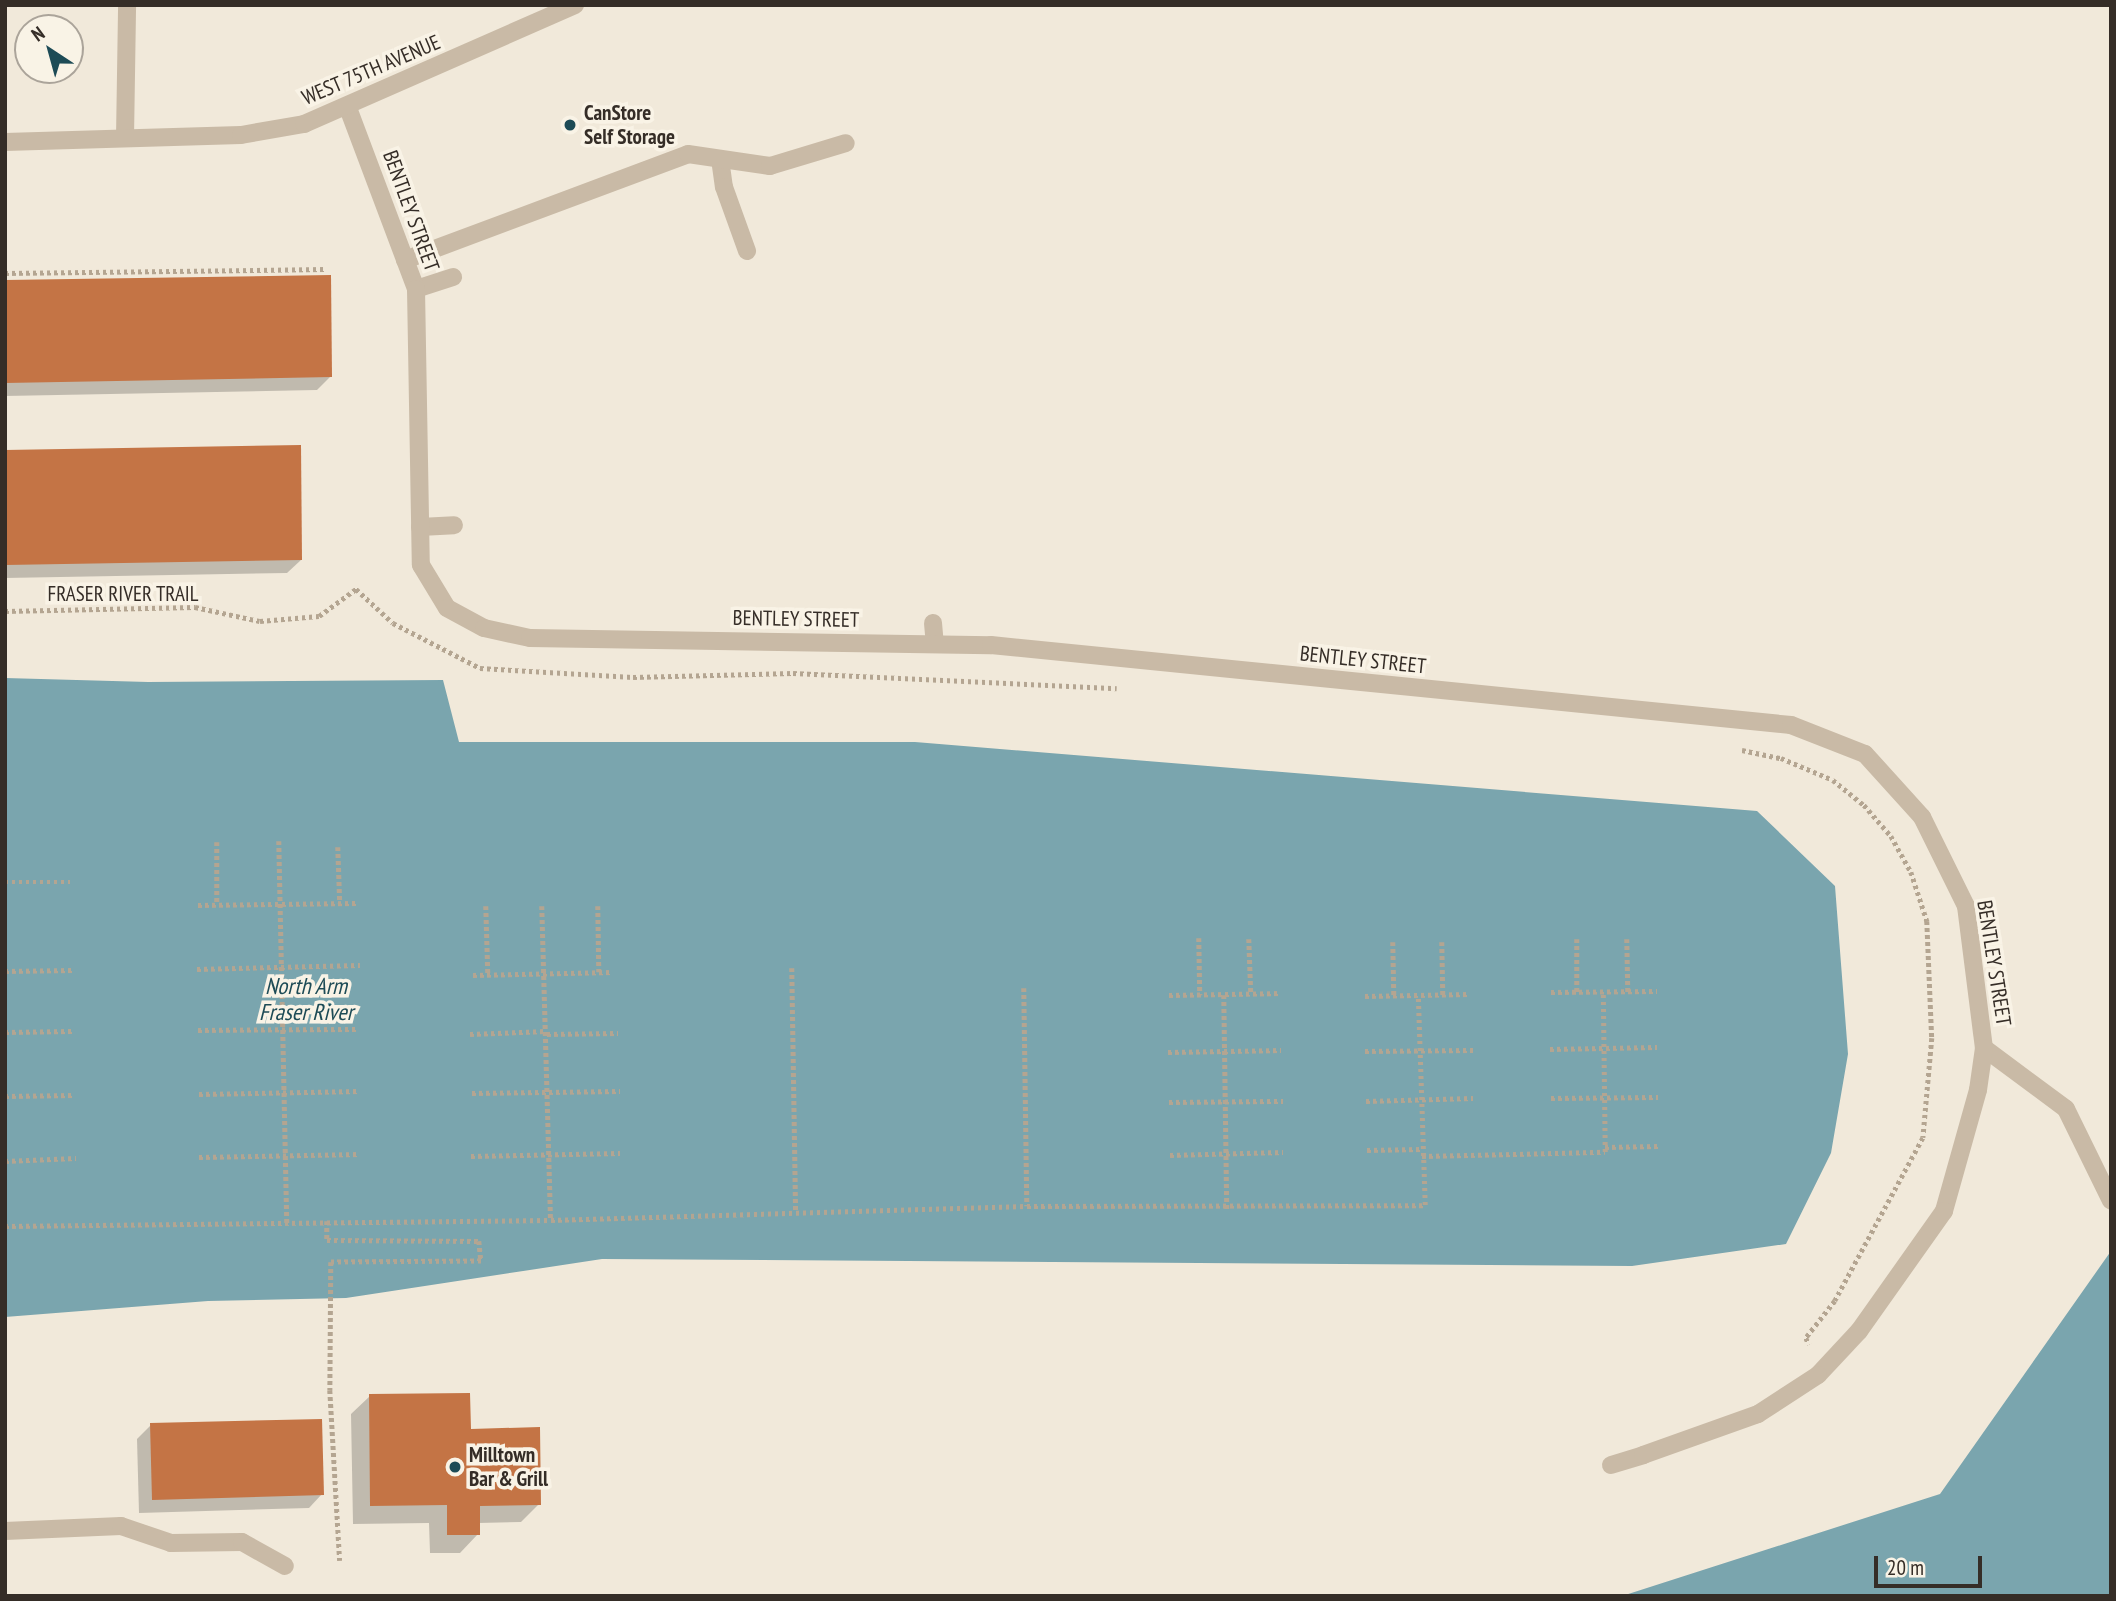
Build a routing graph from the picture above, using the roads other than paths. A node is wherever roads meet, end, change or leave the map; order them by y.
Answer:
1 (127, 5) edge
2 (575, 5) edge
3 (545, 12) edge
4 (348, 108) junction
5 (125, 138) junction
6 (5, 142) edge
7 (846, 143) dead end
8 (720, 159) junction
9 (747, 251) dead end
10 (405, 260) junction
11 (453, 277) dead end
12 (416, 289) junction
13 (454, 525) dead end
14 (421, 527) junction
15 (933, 623) dead end
16 (935, 644) junction
17 (1984, 1048) junction
18 (2111, 1201) edge
19 (1611, 1465) dead end
20 (5, 1531) edge
21 (285, 1566) dead end

1 - 5 street
2 - 3 street, WEST 75TH AVENUE
3 - 4 street, WEST 75TH AVENUE
4 - 5 street, WEST 75TH AVENUE
4 - 10 street, BENTLEY STREET
5 - 6 street, WEST 75TH AVENUE
7 - 8 street
8 - 9 street
8 - 10 street
10 - 12 street, BENTLEY STREET
11 - 12 street
12 - 14 street, BENTLEY STREET
13 - 14 street
14 - 16 street, BENTLEY STREET
15 - 16 street
16 - 17 street, BENTLEY STREET
17 - 18 street
17 - 19 street, BENTLEY STREET
20 - 21 street

